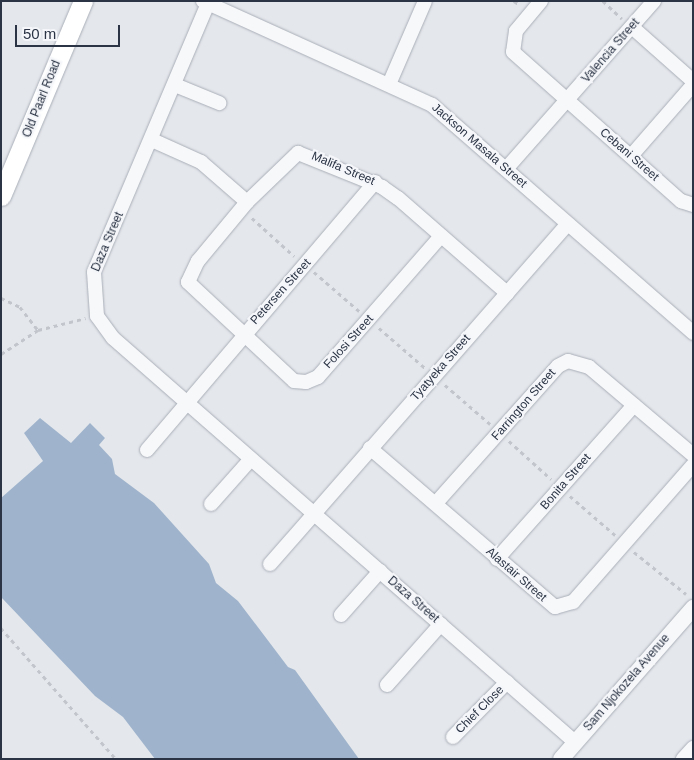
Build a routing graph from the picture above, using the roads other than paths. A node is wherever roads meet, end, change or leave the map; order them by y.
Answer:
1 (83, 1) edge
2 (425, 1) edge
3 (541, 1) edge
4 (654, 1) edge
5 (207, 2) edge
6 (632, 27) junction
7 (693, 80) edge
8 (390, 82) junction
9 (175, 85) junction
10 (693, 85) edge
11 (567, 101) junction
12 (219, 103) dead end
13 (152, 140) junction
14 (630, 156) junction
15 (506, 169) junction
16 (375, 182) junction
17 (1, 196) edge
18 (244, 205) junction
19 (693, 205) edge
20 (568, 224) junction
21 (442, 236) junction
22 (507, 293) junction
23 (693, 333) edge
24 (242, 336) junction
25 (185, 401) junction
26 (634, 405) junction
27 (370, 448) junction
28 (147, 450) dead end
29 (693, 455) edge
30 (251, 459) junction
31 (693, 465) edge
32 (436, 503) junction
33 (211, 504) dead end
34 (314, 512) junction
35 (498, 559) junction
36 (270, 564) dead end
37 (380, 571) junction
38 (693, 608) edge
39 (341, 615) dead end
40 (441, 624) junction
41 (507, 682) junction
42 (387, 685) dead end
43 (453, 738) dead end
44 (575, 742) junction
45 (693, 748) edge
46 (560, 759) edge
47 (684, 759) edge

1 - 17 main road, Old Paarl Road
2 - 8 street
3 - 11 street
4 - 6 street, Valencia Street
5 - 8 street, Jackson Masala Street
5 - 9 street, Daza Street
6 - 7 street
6 - 11 street, Valencia Street
8 - 15 street, Jackson Masala Street
9 - 12 street
9 - 13 street, Daza Street
10 - 14 street
11 - 14 street, Cebani Street
11 - 15 street, Valencia Street
13 - 18 street
13 - 25 street, Daza Street
14 - 19 street, Cebani Street
15 - 20 street, Jackson Masala Street
16 - 18 street, Malifa Street
16 - 21 street, Malifa Street
16 - 24 street, Petersen Street
18 - 24 street, Malifa Street
20 - 22 street, Tyatyeka Street
20 - 23 street, Jackson Masala Street
21 - 22 street, Malifa Street
21 - 24 street, Folosi Street
22 - 27 street, Tyatyeka Street
24 - 25 street, Petersen Street
25 - 28 street, Petersen Street
25 - 30 street, Daza Street
26 - 29 street, Farrington Street
26 - 32 street, Farrington Street
26 - 35 street, Bonita Street
27 - 32 street, Alastair Street
27 - 34 street, Tyatyeka Street
30 - 33 street
30 - 34 street, Daza Street
31 - 35 street, Alastair Street
32 - 35 street, Alastair Street
34 - 36 street, Tyatyeka Street
34 - 37 street, Daza Street
37 - 39 street
37 - 40 street, Daza Street
38 - 44 street, Sam Njokozela Avenue
40 - 41 street, Daza Street
40 - 42 street
41 - 43 street, Chief Close
41 - 44 street, Daza Street
44 - 46 street, Sam Njokozela Avenue
45 - 47 street

